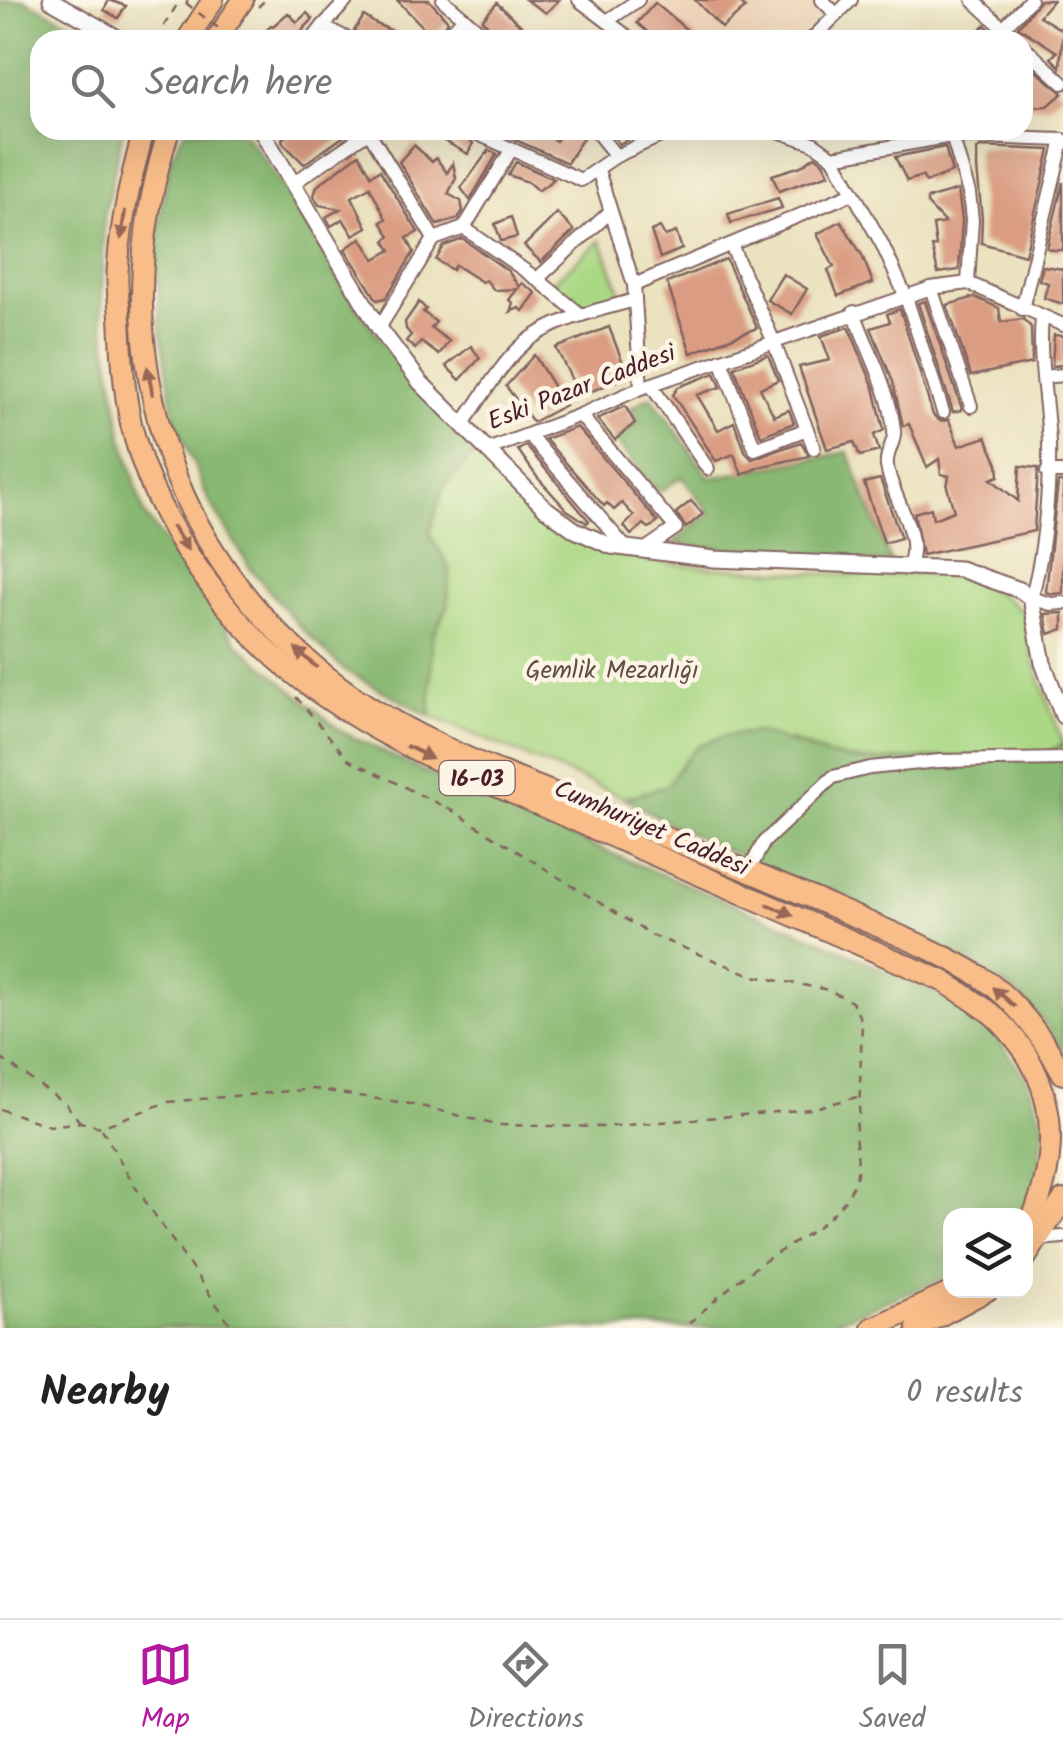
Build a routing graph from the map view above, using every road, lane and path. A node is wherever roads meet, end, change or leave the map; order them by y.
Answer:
1 (50, 0) edge
2 (180, 0) edge
3 (212, 0) edge
4 (243, 0) edge
5 (346, 0) edge
6 (443, 0) edge
7 (579, 0) edge
8 (638, 0) edge
9 (822, 0) edge
10 (851, 0) edge
11 (973, 0) edge
12 (1030, 0) edge
13 (187, 2) edge
14 (836, 14) junction
15 (464, 18) junction
16 (606, 20) junction
17 (323, 26) junction
18 (1003, 28) joint
19 (103, 30) edge
20 (160, 30) edge
21 (193, 30) edge
22 (214, 30) edge
23 (225, 30) edge
24 (320, 30) edge
25 (331, 30) edge
26 (453, 30) edge
27 (478, 30) edge
28 (619, 30) edge
29 (821, 30) edge
30 (1033, 55) edge
31 (1063, 82) edge
32 (1033, 139) edge
33 (141, 140) edge
34 (166, 140) edge
35 (267, 140) edge
36 (357, 140) edge
37 (375, 140) edge
38 (490, 140) edge
39 (603, 140) edge
40 (652, 140) edge
41 (804, 140) edge
42 (930, 140) edge
43 (953, 140) edge
44 (1063, 140) edge
45 (511, 150) junction
46 (616, 156) junction
47 (833, 158) junction
48 (598, 170) junction
49 (294, 182) junction
50 (853, 193) junction
51 (610, 212) junction
52 (464, 228) junction
53 (434, 239) junction
54 (732, 245) junction
55 (536, 278) junction
56 (968, 283) junction
57 (931, 288) junction
58 (634, 292) junction
59 (906, 297) junction
60 (1022, 309) junction
61 (854, 312) junction
62 (581, 315) junction
63 (1042, 318) junction
64 (1063, 325) edge
65 (379, 328) junction
66 (773, 340) junction
67 (721, 360) junction
68 (1063, 376) edge
69 (1043, 377) junction
70 (646, 387) junction
71 (971, 406) dead end
72 (943, 412) dead end
73 (580, 416) junction
74 (462, 425) junction
75 (807, 428) junction
76 (1048, 432) junction
77 (1063, 432) edge
78 (530, 436) junction
79 (814, 448) dead end
80 (487, 450) junction
81 (708, 469) dead end
82 (1047, 472) junction
83 (1063, 472) edge
84 (626, 548) junction
85 (644, 550) junction
86 (907, 569) junction
87 (1031, 598) junction
88 (1063, 602) edge
89 (291, 671) junction
90 (1063, 716) edge
91 (1063, 759) edge
92 (749, 870) junction
93 (0, 1058) edge
94 (1063, 1074) edge
95 (858, 1096) junction
96 (0, 1109) edge
97 (80, 1122) junction
98 (101, 1127) junction
99 (1063, 1200) edge
100 (1033, 1233) edge
101 (1033, 1235) edge
102 (1033, 1236) edge
103 (1063, 1237) edge
104 (945, 1298) edge
105 (968, 1298) edge
106 (908, 1322) edge
107 (233, 1328) edge
108 (682, 1328) edge
109 (863, 1328) edge
110 (872, 1328) edge

1 - 19 street
2 - 20 path
3 - 21 main road
4 - 23 main road
5 - 17 street
6 - 15 street
7 - 16 street
8 - 16 street
9 - 14 street
10 - 14 street
11 - 18 street
12 - 18 street
13 - 22 path, bridge
14 - 29 street
15 - 26 street
15 - 27 street
16 - 28 street
17 - 24 street
17 - 25 street
30 - 31 street
32 - 44 street
33 -> 89 main road, Cumhuriyet Caddesi / 16-03
92 -> 34 main road, Cumhuriyet Caddesi / 16-03
35 - 49 street, Eski Pazar Caddesi
36 - 49 street
37 - 53 street
38 - 45 street
39 - 46 street
40 - 46 street
41 - 47 street
42 - 47 street
43 - 56 street
44 - 60 street
45 - 48 street
45 - 52 street
46 - 48 street
47 - 50 street
48 - 51 street
49 - 65 street, Eski Pazar Caddesi
50 - 54 street
50 - 59 street
51 - 55 street
51 - 58 street
52 - 53 street
52 - 55 street
53 - 65 street
54 - 58 street
54 - 66 street
55 - 62 street
56 - 57 street, Eski Pazar Caddesi
56 - 60 street
57 - 59 street, Eski Pazar Caddesi
57 - 71 street
58 - 62 street
58 - 70 street
59 - 61 street, Eski Pazar Caddesi
59 - 72 street
60 - 63 street
61 - 66 street, Eski Pazar Caddesi
61 - 86 street
62 - 74 street
63 - 64 street
63 - 69 street
65 - 74 street, Eski Pazar Caddesi
66 - 67 street, Eski Pazar Caddesi
66 - 75 street
67 - 70 street, Eski Pazar Caddesi
67 - 75 street
68 - 69 street
69 - 76 street
70 - 73 street, Eski Pazar Caddesi
70 - 81 street
73 - 78 street, Eski Pazar Caddesi
73 - 85 street
74 - 80 street, Eski Pazar Caddesi
75 - 79 street
76 - 77 street
76 - 82 street
78 - 80 street, Eski Pazar Caddesi
78 - 84 street
80 - 84 street
82 - 83 street
82 - 87 street
84 - 85 street
85 - 86 street
86 - 87 street
87 - 88 street
87 - 90 street
89 - 95 path
89 -> 100 main road, Cumhuriyet Caddesi / 16-03
91 - 92 street
94 -> 92 main road, Cumhuriyet Caddesi / 16-03
93 - 97 path
95 - 98 path
95 - 108 path
96 - 97 path
97 - 98 path
98 - 107 path
99 - 101 main road, Cumhuriyet Caddesi / 16-03
102 - 103 street
104 - 106 main road
105 - 106 main road
106 - 109 main road
106 - 110 main road

